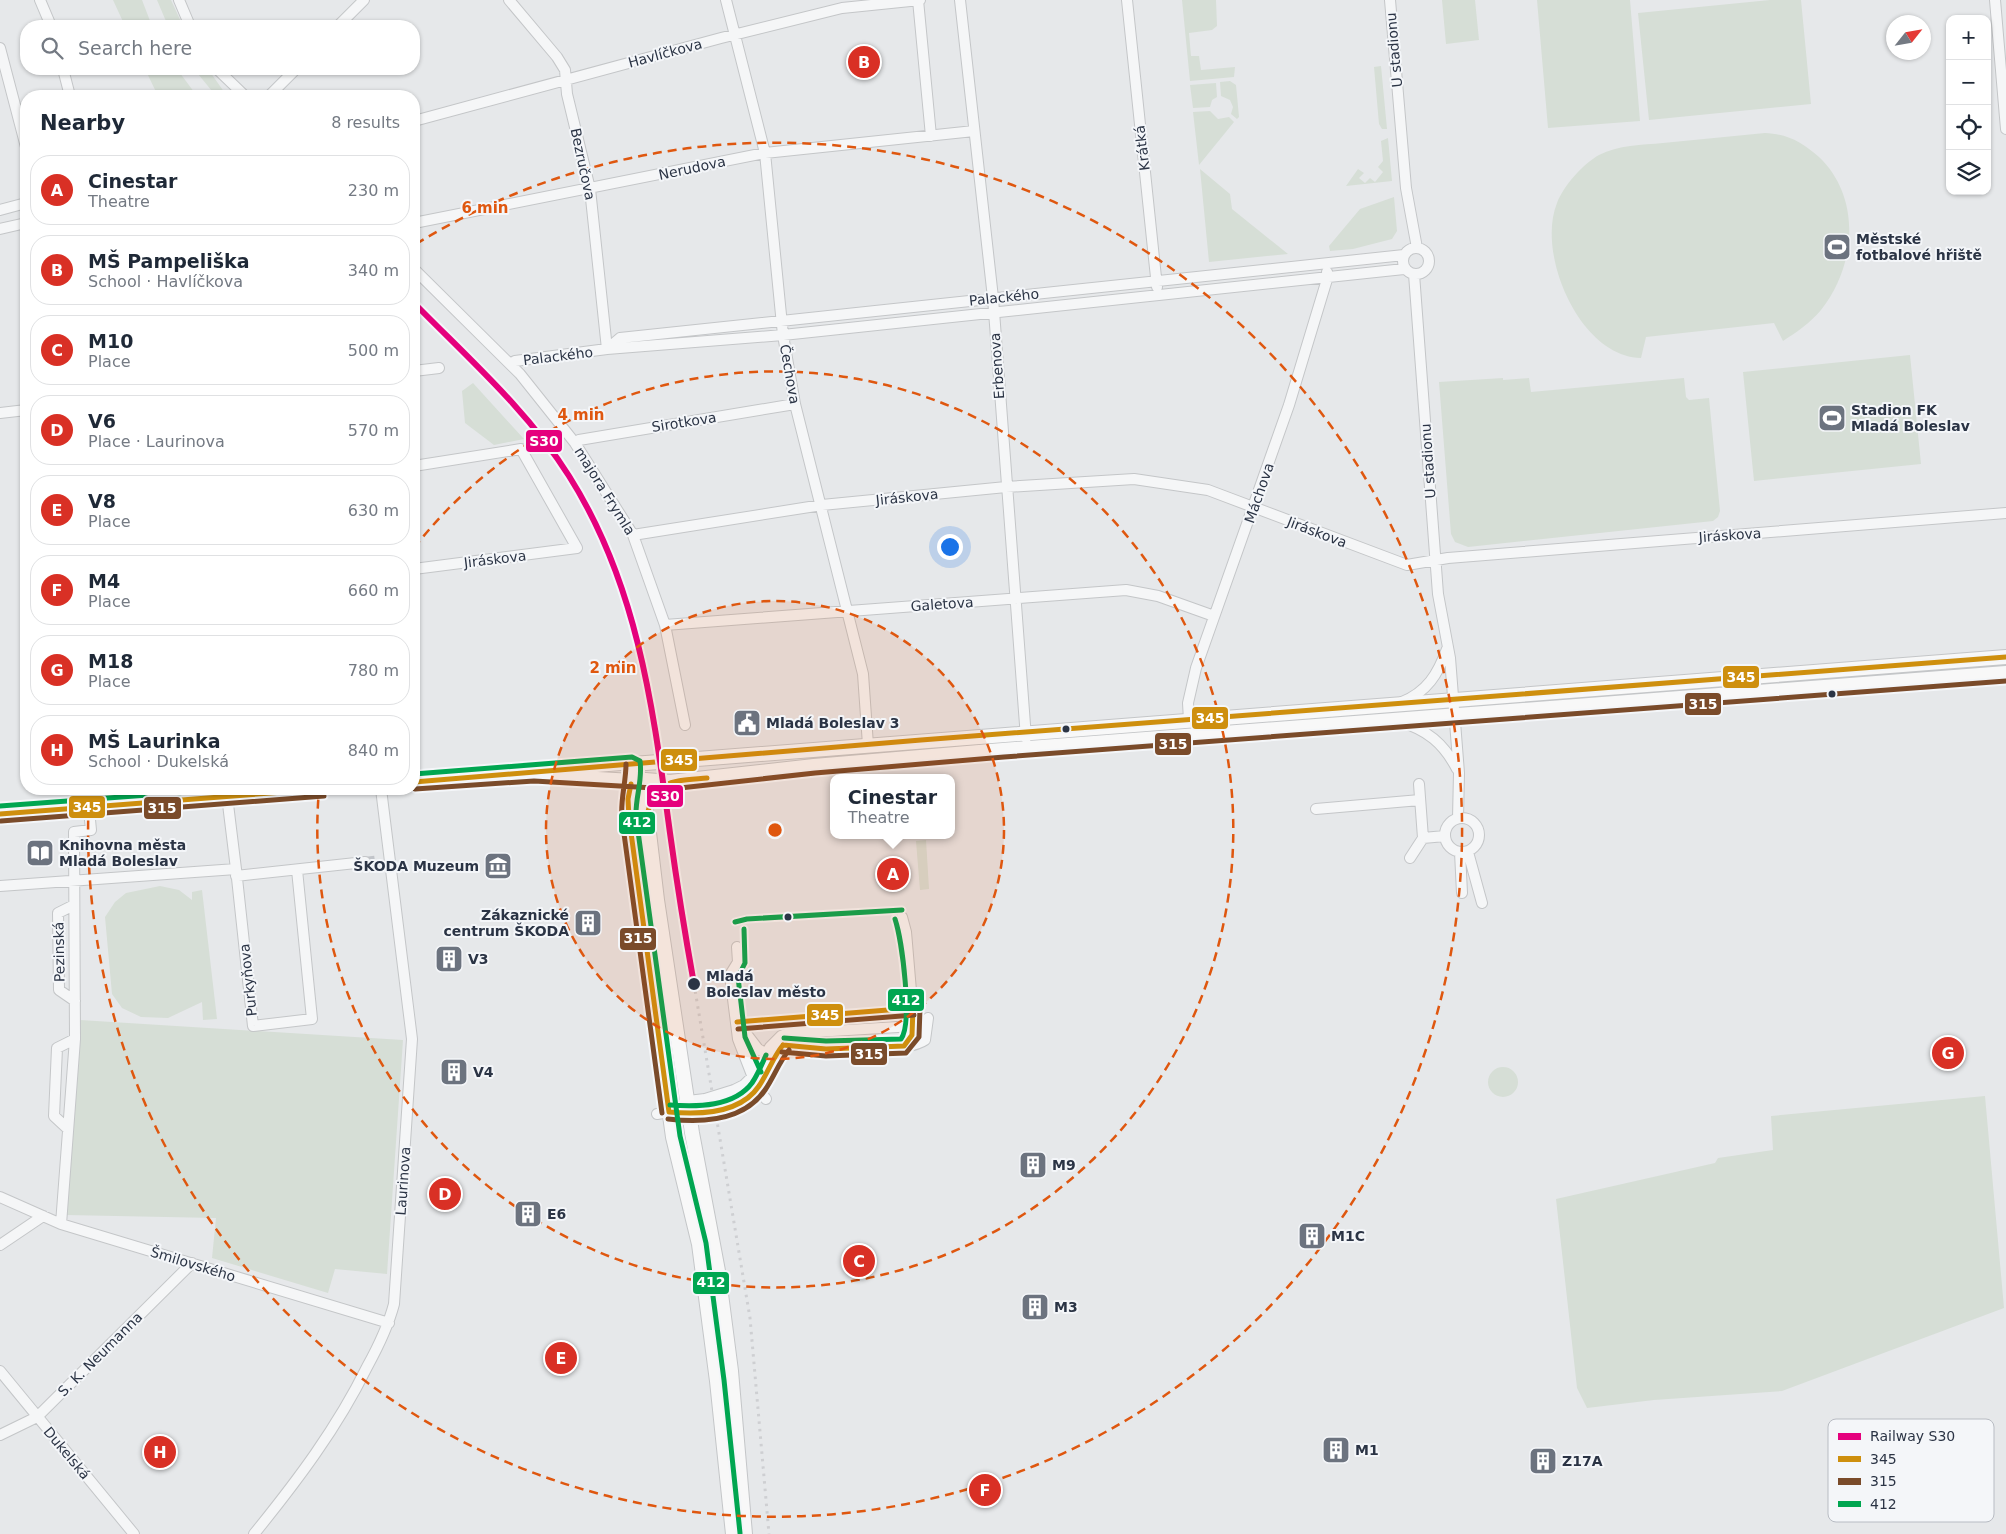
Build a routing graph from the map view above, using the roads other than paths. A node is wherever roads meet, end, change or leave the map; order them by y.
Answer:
1 (40, 0) edge
2 (179, 0) edge
3 (364, 0) edge
4 (509, 0) edge
5 (726, 0) edge
6 (919, 0) edge
7 (960, 0) edge
8 (1127, 0) edge
9 (1390, 0) edge
10 (1996, 0) edge
11 (842, 4) edge
12 (48, 20) edge
13 (187, 20) edge
14 (344, 20) edge
15 (735, 35) junction
16 (0, 48) edge
17 (65, 75) edge
18 (223, 75) edge
19 (292, 75) edge
20 (565, 81) junction
21 (68, 90) edge
22 (239, 90) edge
23 (281, 90) edge
24 (420, 120) edge
25 (20, 124) edge
26 (2006, 129) edge
27 (974, 131) junction
28 (931, 136) junction
29 (765, 153) junction
30 (590, 189) junction
31 (20, 205) edge
32 (0, 210) edge
33 (420, 222) edge
34 (20, 224) edge
35 (0, 229) edge
36 (1417, 248) junction
37 (1404, 255) junction
38 (1326, 265) junction
39 (1409, 271) junction
40 (420, 275) edge
41 (1328, 276) junction
42 (1157, 282) junction
43 (1158, 295) junction
44 (993, 298) junction
45 (883, 309) junction
46 (994, 312) junction
47 (782, 320) junction
48 (883, 324) junction
49 (783, 335) junction
50 (607, 349) junction
51 (510, 364) junction
52 (439, 368) dead end
53 (420, 370) edge
54 (795, 404) junction
55 (20, 411) edge
56 (0, 413) edge
57 (575, 443) junction
58 (420, 465) edge
59 (1006, 487) junction
60 (822, 505) junction
61 (1253, 508) junction
62 (2006, 513) edge
63 (633, 535) junction
64 (1436, 561) junction
65 (420, 568) edge
66 (1016, 598) junction
67 (847, 611) junction
68 (1214, 616) junction
69 (665, 625) junction
70 (1449, 646) junction
71 (2006, 657) edge
72 (2006, 673) edge
73 (1453, 700) junction
74 (1394, 704) junction
75 (1454, 714) junction
76 (1189, 720) junction
77 (1394, 720) junction
78 (684, 725) dead end
79 (1026, 733) junction
80 (868, 745) junction
81 (1026, 748) junction
82 (633, 764) junction
83 (534, 773) junction
84 (1459, 773) junction
85 (634, 779) junction
86 (420, 782) edge
87 (670, 782) junction
88 (1419, 784) dead end
89 (88, 795) edge
90 (241, 795) edge
91 (381, 795) edge
92 (227, 796) junction
93 (1420, 800) junction
94 (89, 807) junction
95 (1316, 809) dead end
96 (0, 814) edge
97 (647, 816) junction
98 (1458, 818) junction
99 (1445, 836) junction
100 (1423, 838) junction
101 (1464, 852) junction
102 (1410, 858) dead end
103 (365, 862) tunnel mouth
104 (297, 870) junction
105 (236, 873) junction
106 (74, 879) junction
107 (0, 886) edge
108 (1462, 892) dead end
109 (1482, 903) dead end
110 (74, 904) junction
111 (902, 917) dead end
112 (737, 948) dead end
113 (75, 1001) junction
114 (928, 1018) dead end
115 (737, 1022) junction
116 (914, 1026) junction
117 (75, 1039) junction
118 (797, 1039) dead end
119 (783, 1045) junction
120 (904, 1046) junction
121 (770, 1056) junction
122 (754, 1075) junction
123 (757, 1088) junction
124 (766, 1098) dead end
125 (689, 1108) junction
126 (663, 1113) junction
127 (68, 1129) junction
128 (0, 1197) edge
129 (43, 1216) junction
130 (61, 1224) junction
131 (0, 1245) edge
132 (192, 1263) junction
133 (389, 1323) junction
134 (0, 1372) edge
135 (37, 1417) junction
136 (0, 1435) edge
137 (134, 1534) edge
138 (254, 1534) edge
139 (733, 1534) edge
140 (745, 1534) edge

1 - 12 street
2 - 13 street
3 - 14 street
4 - 20 street, Bezručova
5 - 15 street, Čechova
6 - 11 street, Havlíčkova
6 - 28 street
7 - 27 street, Erbenova
8 - 42 street, Krátká
9 - 36 street, U stadionu
10 - 26 street
11 - 15 street, Havlíčkova
15 - 20 street, Havlíčkova
15 - 29 street, Čechova
16 - 25 street
17 - 21 street
18 - 22 street
19 - 23 street
20 - 24 street, Havlíčkova
20 - 30 street, Bezručova
27 - 28 street, Nerudova
27 - 44 street, Erbenova
28 - 29 street, Nerudova
29 - 30 street, Nerudova
29 - 47 street, Čechova
30 - 33 street, Nerudova
30 - 50 street, Bezručova
31 - 32 street
34 - 35 street
36 - 37 street
36 - 39 street, U stadionu
37 - 38 street, Palackého
37 - 39 street, U stadionu
38 - 41 street, Máchova
38 - 42 street, Palackého
39 - 41 street, Palackého
39 - 64 street, U stadionu
40 - 51 street, majora Frymla
41 - 43 street, Palackého
41 - 61 street, Máchova
42 - 43 street, Krátká
42 - 44 street, Palackého
43 - 46 street, Palackého
44 - 45 street, Palackého
44 - 46 street, Erbenova
45 - 47 street, Palackého
45 - 48 street
46 - 48 street, Palackého
46 - 59 street, Erbenova
47 - 49 street, Čechova
47 - 50 street, Palackého
48 - 49 street, Palackého
49 - 50 street, Palackého
49 - 54 street, Čechova
50 - 51 street, Palackého
51 - 57 street, majora Frymla
52 - 53 street
54 - 57 street, Sirotkova
54 - 60 street, Čechova
55 - 56 street
57 - 63 street, majora Frymla
58 - 65 street, Jiráskova
59 - 60 street, Jiráskova
59 - 61 street, Jiráskova
59 - 66 street, Erbenova
60 - 63 street, Jiráskova
60 - 67 street, Čechova
61 - 64 street, Jiráskova
61 - 68 street, Máchova
62 - 64 street, Jiráskova
63 - 69 street, majora Frymla
64 - 70 street, U stadionu
66 - 67 street, Galetova
66 - 68 street, Galetova
66 - 79 street, Erbenova
67 - 69 street, Galetova
67 - 80 street, Čechova
68 - 76 street, Máchova
69 - 78 street, majora Frymla
70 - 73 street, U stadionu
70 - 74 street
71 - 73 street
72 - 75 street
73 - 74 street
73 - 75 street, U stadionu
74 - 76 street
75 - 77 street
75 - 84 street, U stadionu
76 - 79 street
77 - 81 street
77 - 84 street
79 - 80 street
79 - 81 street, Erbenova
80 - 82 street
81 - 87 street
82 - 83 street
82 - 85 street
83 - 85 street
83 - 86 street
84 - 98 street, U stadionu
85 - 87 street
85 - 97 street
85 - 126 street
87 - 97 street
88 - 93 street
89 - 94 street
90 - 92 street
91 - 133 street, Laurinova
92 - 94 street
92 - 105 street, Purkyňova
93 - 95 street
93 - 100 street
94 - 96 street
94 - 106 street, Pezinská
97 - 125 street
98 - 99 street
98 - 101 street
99 - 100 street
99 - 101 street
100 - 102 street
101 - 108 street
101 - 109 street
103 - 104 street
104 - 105 street
104 - 105 street, Purkyňova
105 - 106 street
106 - 107 street
106 - 110 street, Pezinská
110 - 113 street, Pezinská
110 - 113 street, Pezinská
111 - 116 street
112 - 115 street
113 - 117 street, Pezinská
114 - 120 street
115 - 121 street
115 - 122 street
116 - 120 street
116 - 121 street
117 - 127 street, Pezinská
117 - 127 street
118 - 119 street
119 - 120 street
119 - 121 street
121 - 122 street
121 - 123 street
122 - 123 street
122 - 125 street, bridge
123 - 124 street
123 - 125 street, bridge
125 - 126 street
125 - 140 street
126 - 139 street
127 - 130 street, Pezinská
128 - 129 street, Šmilovského
129 - 130 street, Šmilovského
129 - 131 street
130 - 132 street, Šmilovského
132 - 133 street, Šmilovského
132 - 135 street, S. K. Neumanna
133 - 138 street, Laurinova
134 - 135 street, Dukelská
135 - 136 street, S. K. Neumanna
135 - 137 street, Dukelská

